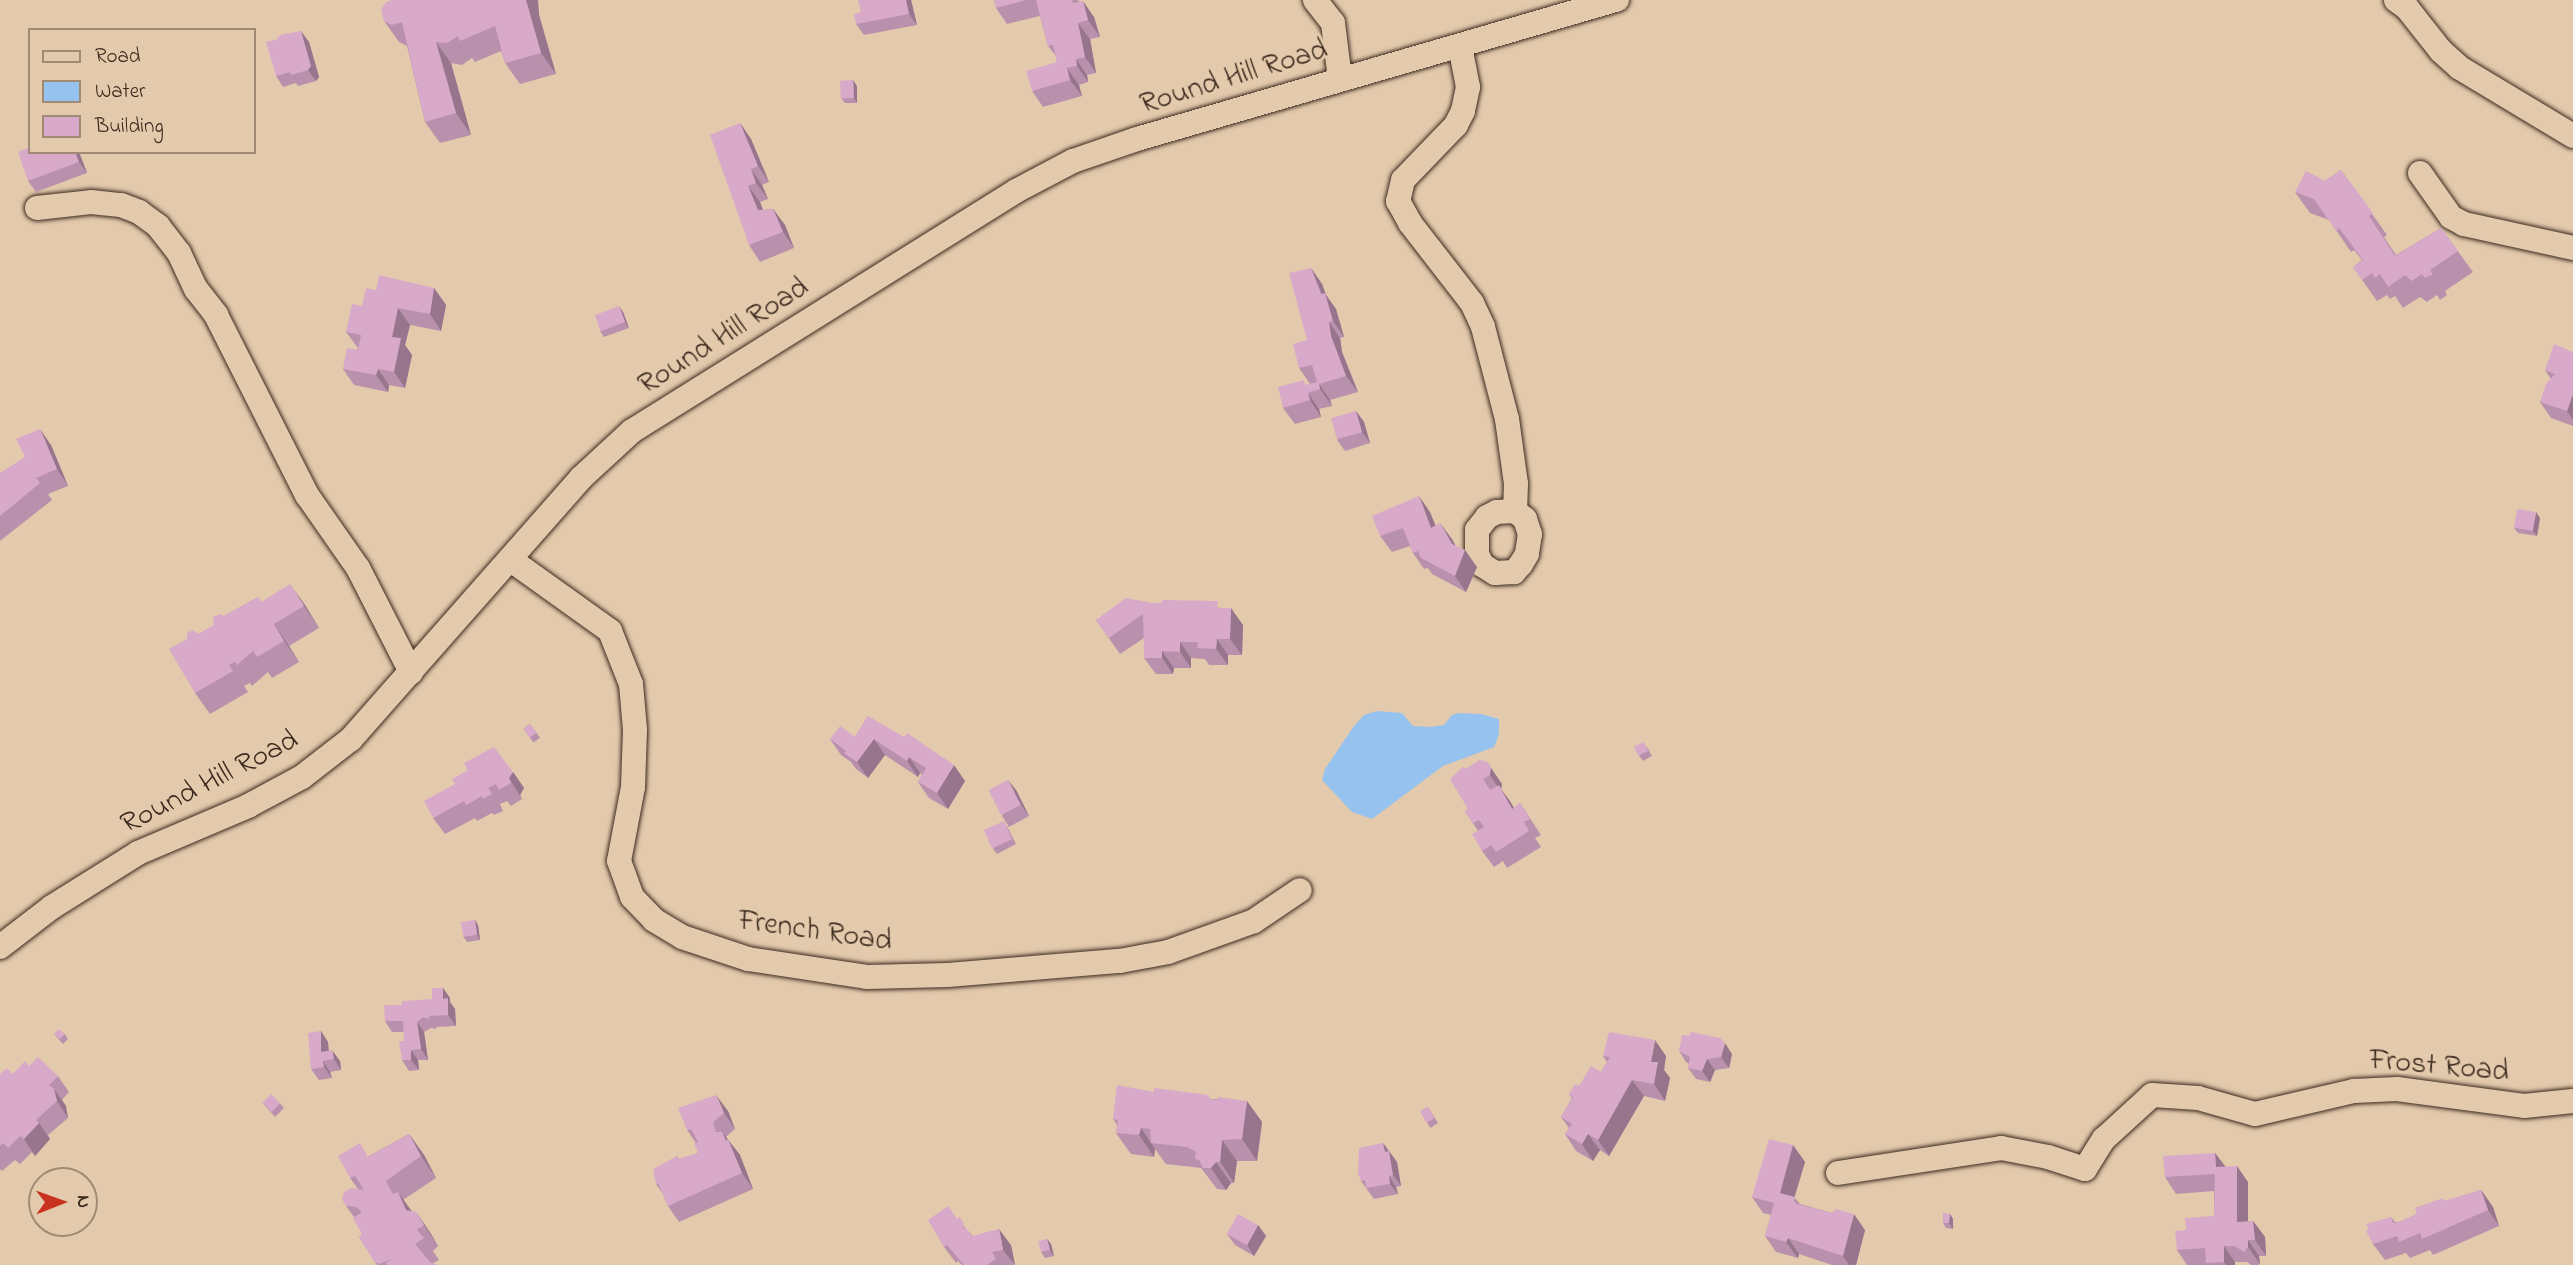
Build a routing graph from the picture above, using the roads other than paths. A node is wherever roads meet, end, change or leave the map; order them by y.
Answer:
1 (1315, 0) edge
2 (1617, 0) edge
3 (2396, 0) edge
4 (1460, 46) junction
5 (1340, 79) junction
6 (2573, 136) edge
7 (2420, 173) dead end
8 (37, 208) dead end
9 (2573, 247) edge
10 (1515, 511) dead end
11 (511, 560) junction
12 (411, 671) junction
13 (1300, 890) dead end
14 (0, 947) edge
15 (2573, 1101) edge
16 (1839, 1173) dead end

1 - 5 street
2 - 4 street, Round Hill Road
3 - 6 street
4 - 5 street, Round Hill Road
4 - 10 street
5 - 11 street, Round Hill Road
7 - 9 street
8 - 12 street
11 - 12 street, Round Hill Road
11 - 13 street, French Road
12 - 14 street, Round Hill Road
15 - 16 street, Frost Road

